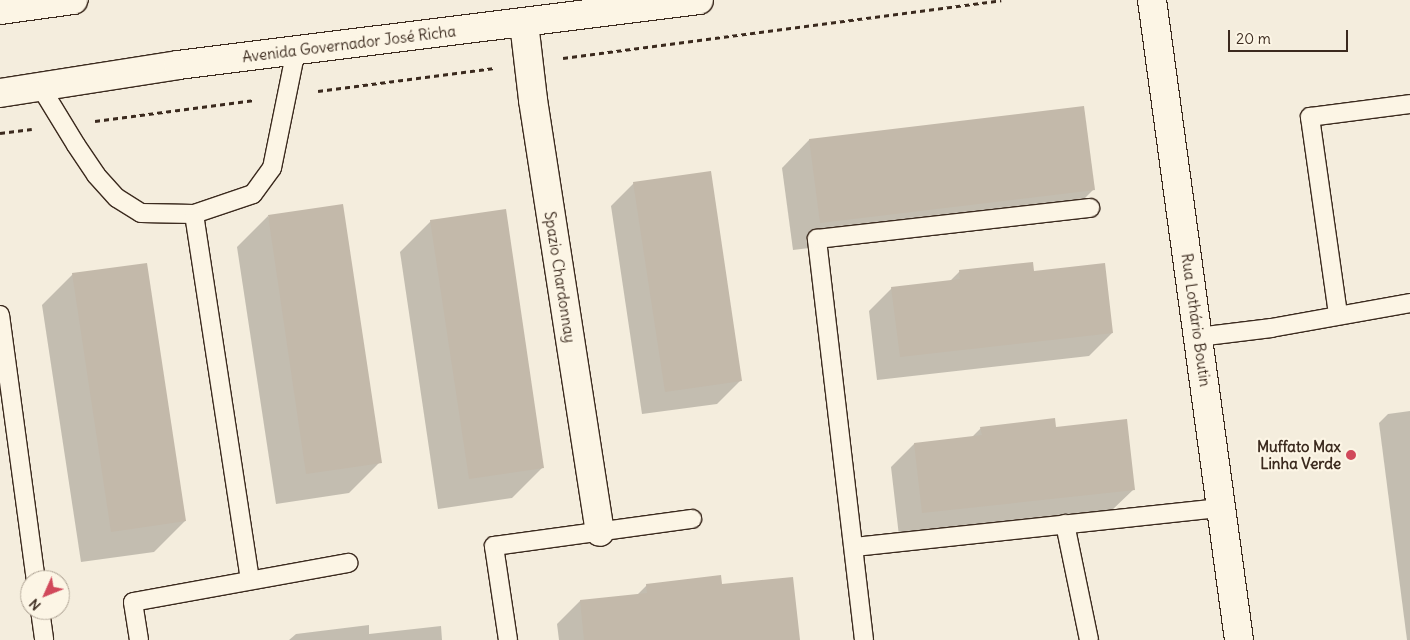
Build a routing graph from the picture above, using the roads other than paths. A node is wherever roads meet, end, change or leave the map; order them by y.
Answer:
1 (73, 0) edge
2 (699, 0) edge
3 (1152, 0) edge
4 (0, 10) edge
5 (524, 23) junction
6 (296, 50) junction
7 (40, 86) junction
8 (0, 93) edge
9 (1410, 104) edge
10 (1090, 208) dead end
11 (194, 214) junction
12 (1410, 303) edge
13 (1338, 314) junction
14 (0, 315) edge
15 (2, 336) edge
16 (1198, 338) junction
17 (1222, 508) junction
18 (692, 519) dead end
19 (1066, 524) junction
20 (600, 532) junction
21 (854, 547) junction
22 (348, 563) dead end
23 (35, 570) edge
24 (250, 580) junction
25 (41, 620) edge
26 (44, 640) edge
27 (139, 640) edge
28 (508, 640) edge
29 (864, 640) edge
30 (1089, 640) edge
31 (1239, 640) edge

1 - 4 main road
2 - 5 main road, Avenida Governador José Richa
3 - 16 main road, Rua Lothário Boutin
5 - 6 main road, Avenida Governador José Richa
5 - 20 main road, Spazio Chardonnay
6 - 7 main road, Avenida Governador José Richa
6 - 11 lane
7 - 8 main road, Avenida Governador José Richa
7 - 11 lane
9 - 13 lane
10 - 21 lane
11 - 24 lane
12 - 13 lane
13 - 16 lane
14 - 15 lane
15 - 23 lane
16 - 17 main road, Rua Lothário Boutin
17 - 19 lane
17 - 31 main road, Rua Lothário Boutin
18 - 20 lane
19 - 21 lane
19 - 30 lane
20 - 28 lane
21 - 29 lane
22 - 24 lane
24 - 27 lane
25 - 26 lane

